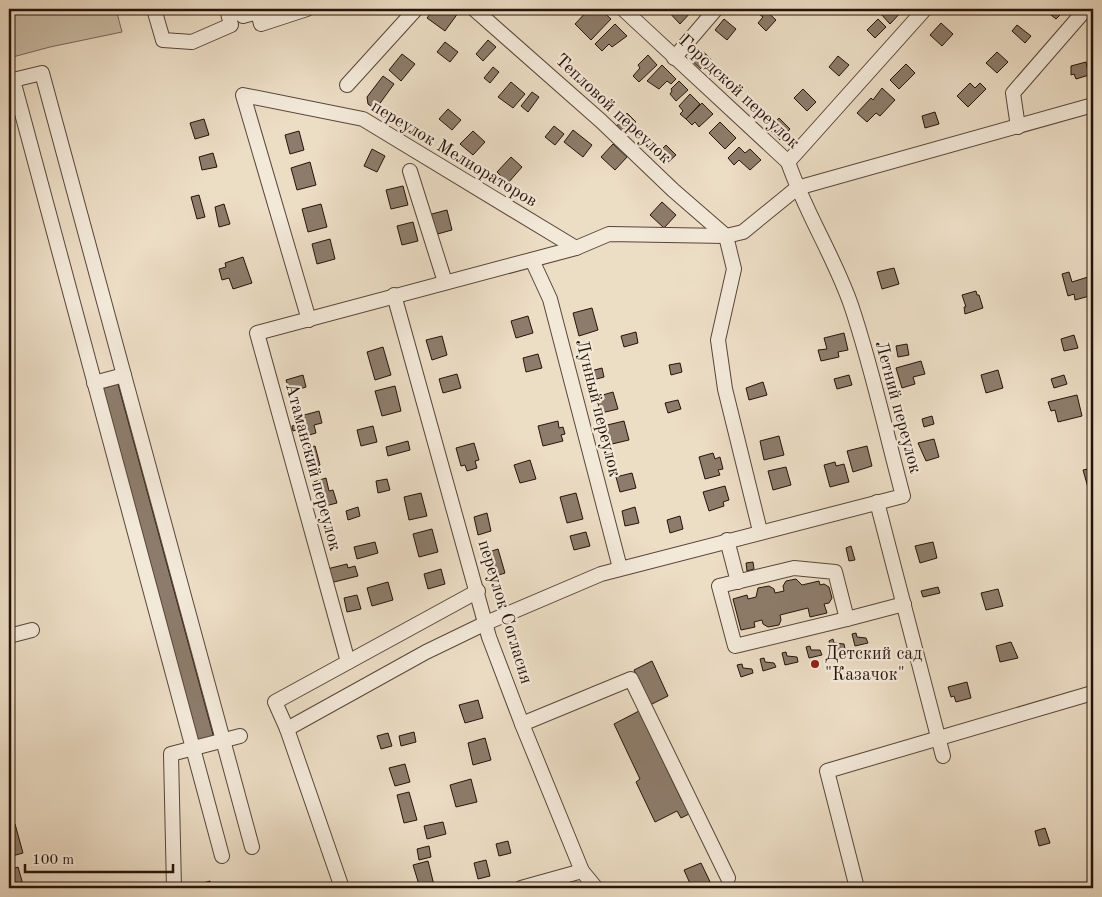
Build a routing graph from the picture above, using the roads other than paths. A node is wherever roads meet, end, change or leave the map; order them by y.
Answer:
1 (154, 9) edge
2 (227, 9) edge
3 (236, 9) edge
4 (307, 9) edge
5 (416, 9) edge
6 (474, 9) edge
7 (623, 9) edge
8 (716, 9) edge
9 (925, 9) edge
10 (1086, 9) edge
11 (674, 58) junction
12 (346, 85) dead end
13 (1093, 105) edge
14 (1018, 126) junction
15 (788, 162) junction
16 (410, 171) dead end
17 (797, 188) junction
18 (726, 236) junction
19 (576, 248) junction
20 (532, 260) junction
21 (445, 282) junction
22 (394, 295) junction
23 (309, 320) junction
24 (124, 375) junction
25 (94, 383) junction
26 (878, 502) junction
27 (760, 531) junction
28 (727, 540) junction
29 (620, 568) junction
30 (738, 582) junction
31 (478, 591) junction
32 (904, 604) junction
33 (847, 619) junction
34 (486, 623) junction
35 (32, 630) dead end
36 (9, 636) edge
37 (348, 662) junction
38 (1089, 694) dead end
39 (522, 724) junction
40 (287, 729) junction
41 (240, 736) dead end
42 (939, 740) junction
43 (223, 742) junction
44 (192, 747) junction
45 (943, 756) dead end
46 (252, 847) dead end
47 (222, 856) dead end
48 (582, 871) junction
49 (728, 878) dead end
50 (174, 888) edge
51 (342, 888) edge
52 (519, 888) edge
53 (596, 888) edge
54 (857, 888) edge

1 - 2 street
3 - 4 street
5 - 12 street
6 - 18 street, Тепловой переулок
7 - 11 street, Городской переулок
8 - 11 street
9 - 15 street
10 - 14 street
11 - 15 street, Городской переулок
13 - 14 street
14 - 17 street
15 - 17 street, Городской переулок
16 - 21 street
17 - 18 street
17 - 26 street, Летний переулок
18 - 19 street
18 - 27 street
19 - 20 street
19 - 23 street, переулок Мелиораторов
20 - 21 street
20 - 29 street, Лунный переулок
21 - 22 street
22 - 23 street
22 - 31 street, переулок Согласия
23 - 37 street, Атаманский переулок
24 - 25 street
24 - 25 street
24 - 43 street
25 - 44 street
26 - 27 street
26 - 32 street
27 - 28 street
28 - 29 street
28 - 30 street
29 - 34 street
30 - 33 street
30 - 33 street
31 - 34 street, переулок Согласия
31 - 37 street
32 - 33 street
32 - 42 street
34 - 39 street, переулок Согласия
34 - 40 street
35 - 36 street
37 - 40 street
38 - 42 street
39 - 48 street, переулок Согласия
39 - 49 street
40 - 51 street
41 - 43 street
42 - 45 street
42 - 54 street
43 - 44 street
43 - 46 street
44 - 47 street
44 - 50 street
48 - 52 street
48 - 53 street, переулок Согласия

